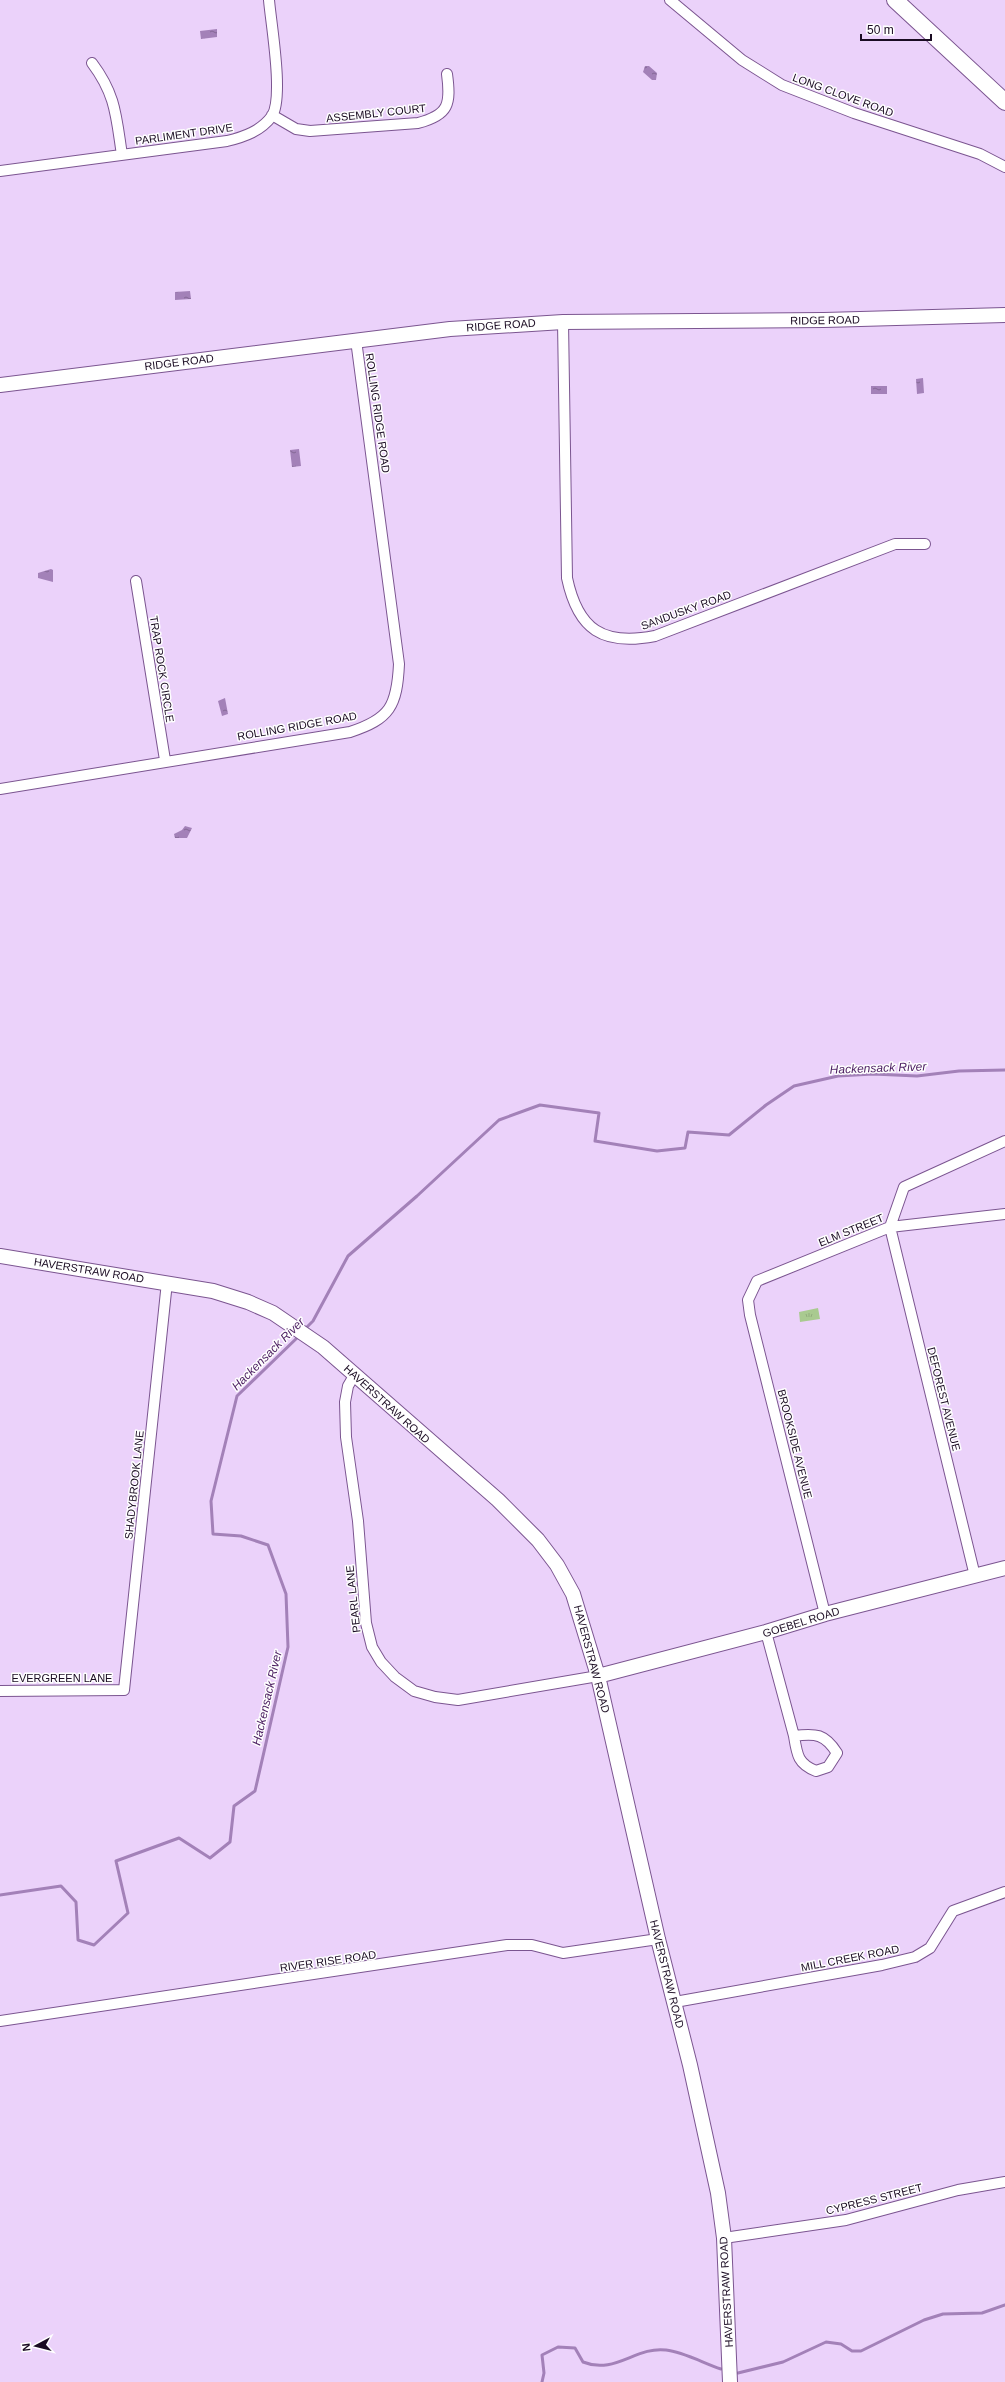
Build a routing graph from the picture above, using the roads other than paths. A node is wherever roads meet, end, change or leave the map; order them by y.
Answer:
1 (269, 0) edge
2 (670, 0) edge
3 (895, 0) edge
4 (92, 63) dead end
5 (447, 74) dead end
6 (1005, 102) edge
7 (272, 116) junction
8 (122, 155) junction
9 (1005, 167) edge
10 (0, 171) edge
11 (1005, 315) edge
12 (563, 322) junction
13 (356, 340) junction
14 (0, 385) edge
15 (925, 544) dead end
16 (136, 581) dead end
17 (165, 760) junction
18 (0, 789) edge
19 (1005, 1141) edge
20 (1005, 1214) edge
21 (890, 1227) junction
22 (0, 1256) edge
23 (757, 1281) joint
24 (167, 1282) junction
25 (354, 1374) junction
26 (1005, 1568) edge
27 (975, 1576) junction
28 (825, 1614) junction
29 (766, 1632) junction
30 (598, 1676) junction
31 (124, 1690) joint
32 (0, 1691) edge
33 (794, 1736) junction
34 (1005, 1892) edge
35 (658, 1940) junction
36 (675, 2002) junction
37 (0, 2021) edge
38 (1005, 2182) edge
39 (724, 2238) junction
40 (730, 2382) edge

1 - 7 street
2 - 9 street, LONG CLOVE ROAD
3 - 6 main road
4 - 8 street
5 - 7 street, ASSEMBLY COURT
7 - 8 street, PARLIMENT DRIVE
8 - 10 street, PARLIMENT DRIVE
11 - 12 street, RIDGE ROAD
12 - 13 street, RIDGE ROAD
12 - 15 street, SANDUSKY ROAD
13 - 14 street, RIDGE ROAD
13 - 17 street, ROLLING RIDGE ROAD
16 - 17 street, TRAP ROCK CIRCLE
17 - 18 street, ROLLING RIDGE ROAD
19 - 21 street
20 - 21 street, ELM STREET
21 - 23 street, ELM STREET
21 - 27 street, DEFOREST AVENUE
22 - 24 street, HAVERSTRAW ROAD
23 - 28 street, BROOKSIDE AVENUE
24 - 25 street, HAVERSTRAW ROAD
24 - 31 street, SHADYBROOK LANE
25 - 30 street, HAVERSTRAW ROAD
25 - 30 street, PEARL LANE
26 - 27 street, GOEBEL ROAD
27 - 28 street, GOEBEL ROAD
28 - 29 street, GOEBEL ROAD
29 - 30 street, GOEBEL ROAD
29 - 33 street
30 - 35 street, HAVERSTRAW ROAD
31 - 32 street, EVERGREEN LANE
33 - 33 street
34 - 36 street, MILL CREEK ROAD
35 - 36 street, HAVERSTRAW ROAD
35 - 37 street, RIVER RISE ROAD
36 - 39 street, HAVERSTRAW ROAD
38 - 39 street, CYPRESS STREET
39 - 40 street, HAVERSTRAW ROAD

